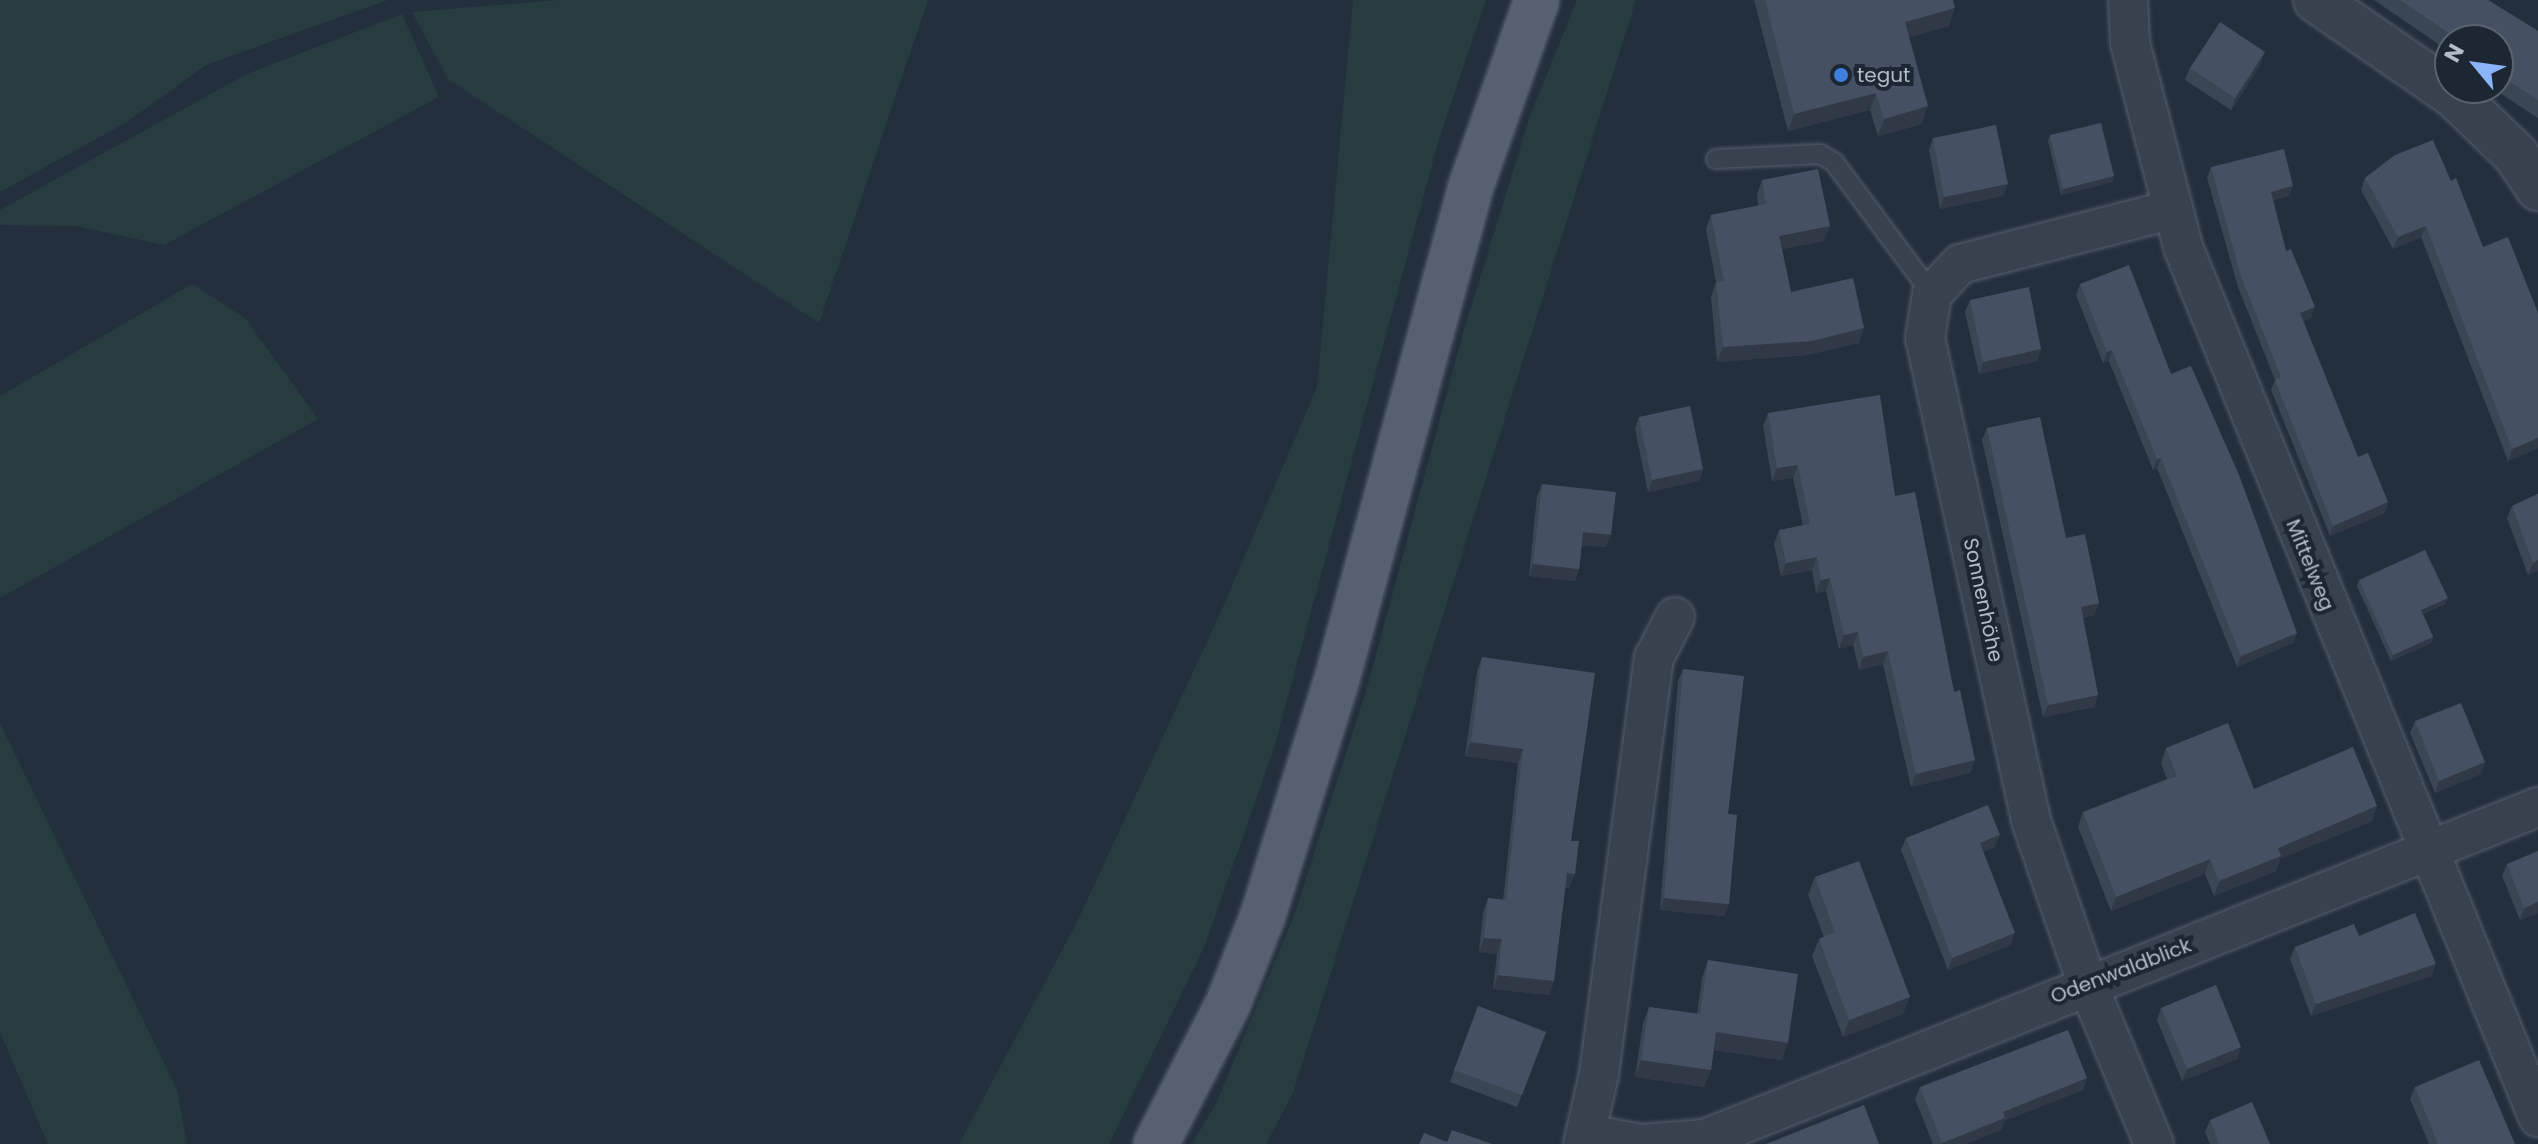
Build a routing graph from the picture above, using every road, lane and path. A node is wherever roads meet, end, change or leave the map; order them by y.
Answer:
1 (1537, 0) edge
2 (2128, 0) edge
3 (2316, 0) edge
4 (1716, 159) dead end
5 (2538, 188) edge
6 (2171, 210) junction
7 (1932, 294) junction
8 (1675, 617) dead end
9 (2538, 807) edge
10 (2427, 851) junction
11 (2087, 983) junction
12 (2538, 1117) edge
13 (1585, 1139) edge
14 (1706, 1142) edge
15 (1156, 1144) edge
16 (2154, 1144) edge

1 - 15 main road
2 - 6 street, Mittelweg
3 - 5 street
4 - 7 lane
6 - 7 street
6 - 10 street, Mittelweg
7 - 11 street, Sonnenhöhe
8 - 13 street, Odenwaldblick
9 - 10 street, Odenwaldblick
10 - 11 street, Odenwaldblick
10 - 12 street, Mittelweg
11 - 14 street, Odenwaldblick
11 - 16 street, Sonnenhöhe
13 - 14 street, Odenwaldblick

